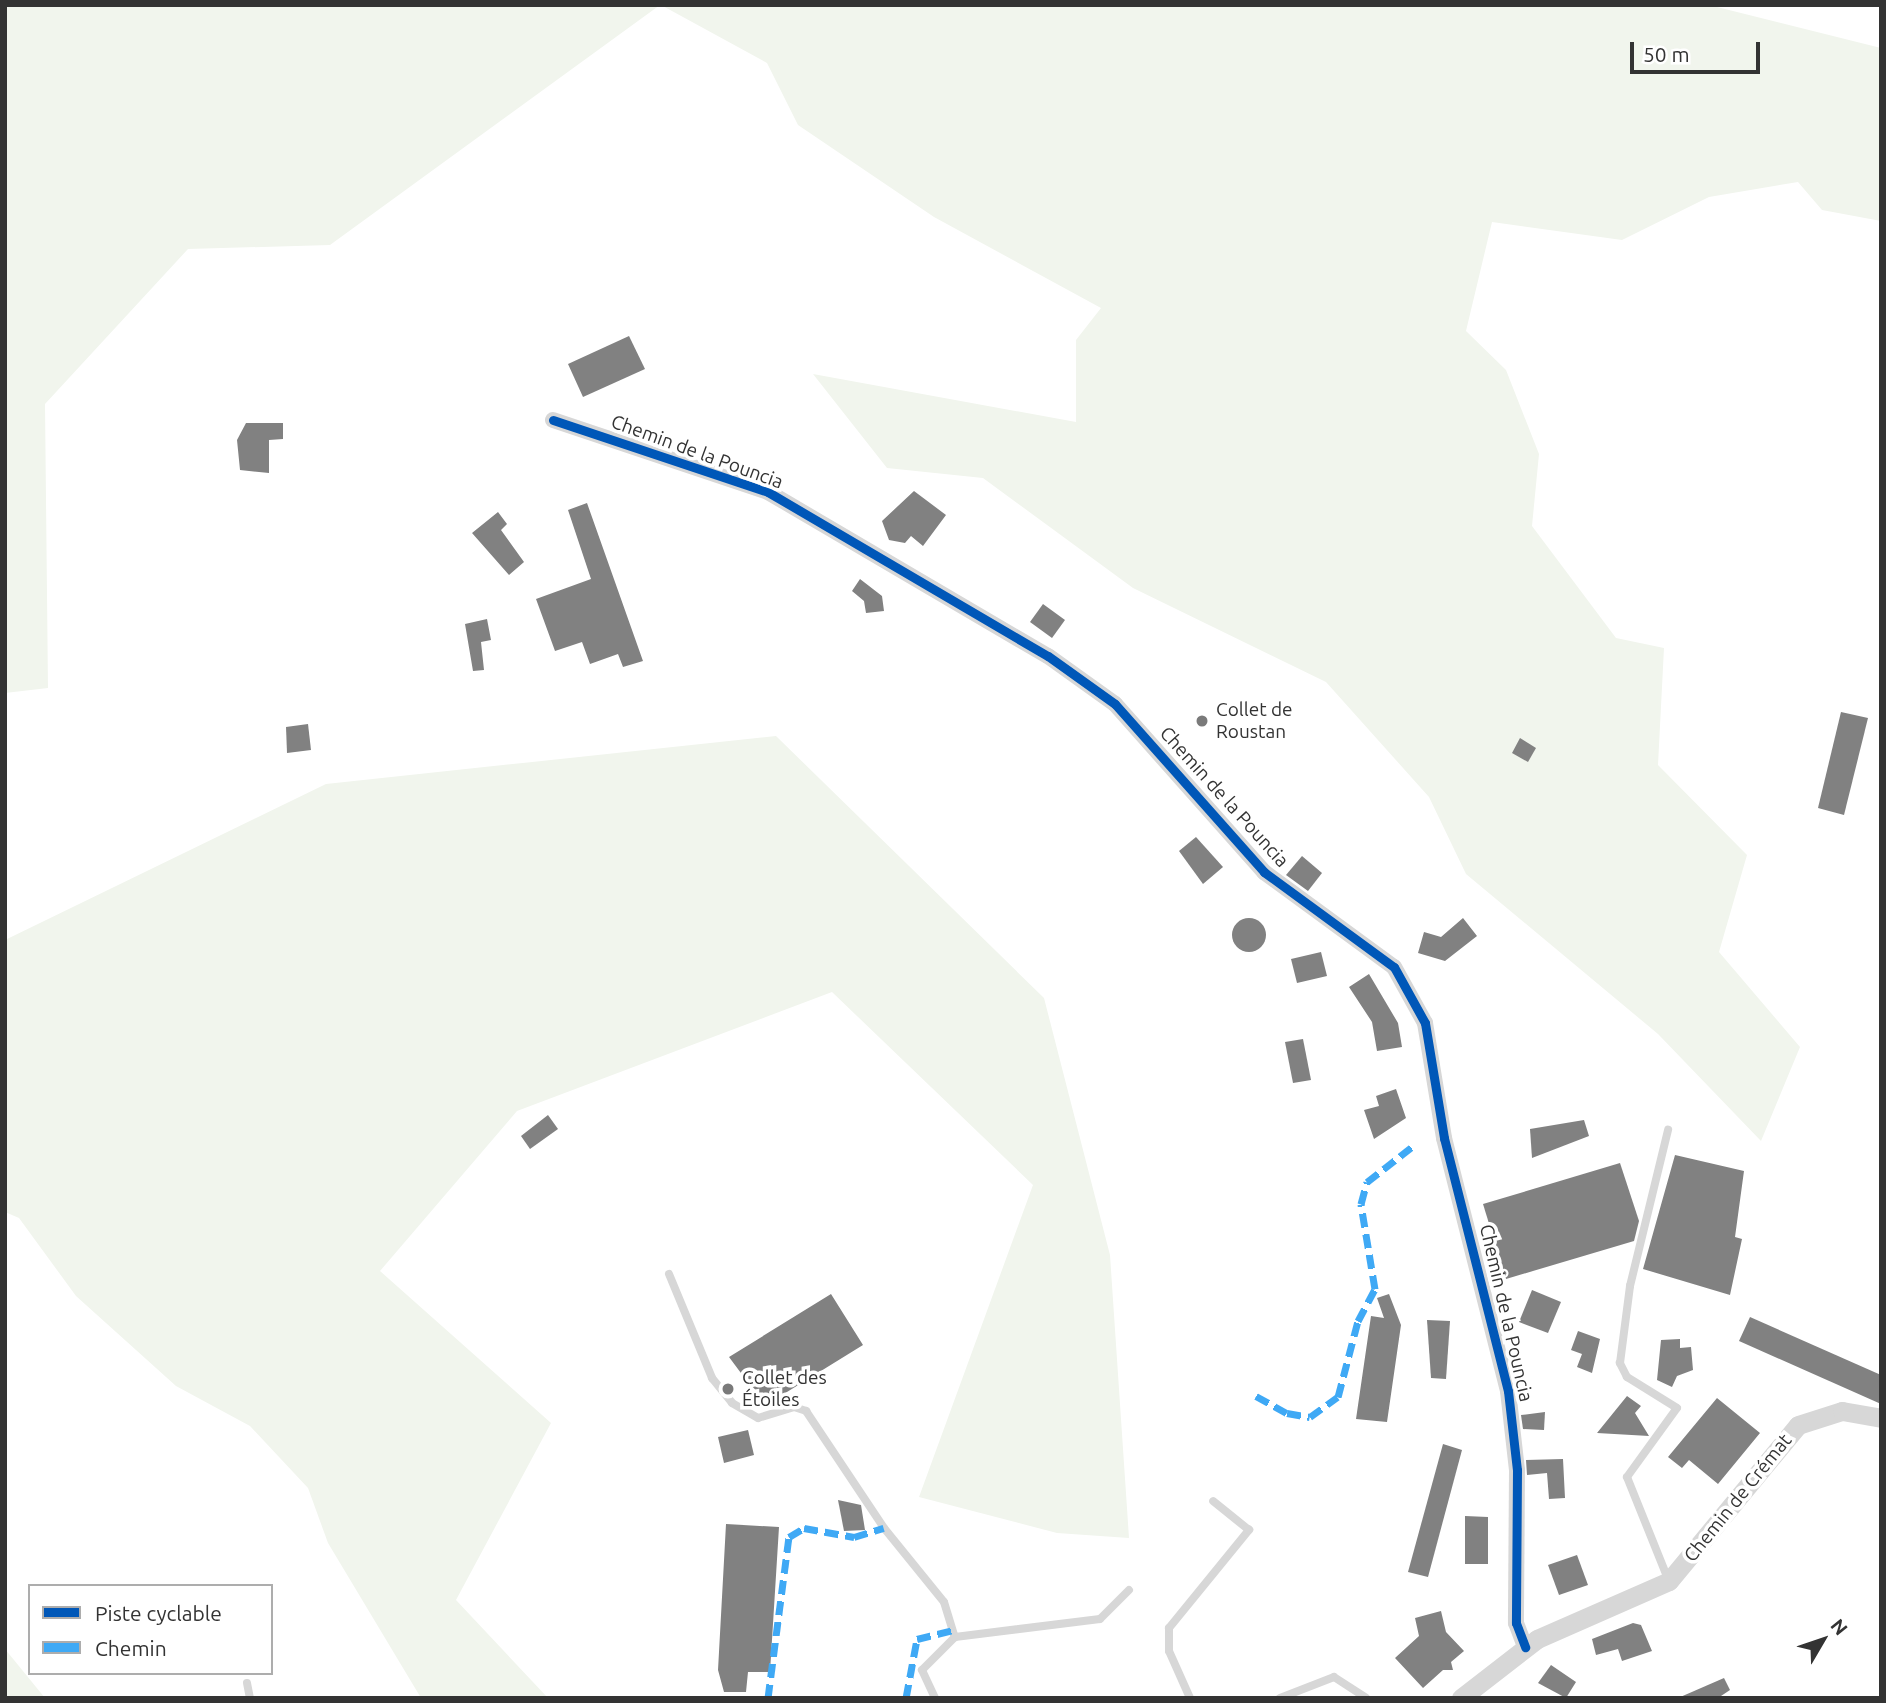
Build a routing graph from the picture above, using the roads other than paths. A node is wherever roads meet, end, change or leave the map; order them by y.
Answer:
1 (553, 420) dead end
2 (1668, 1130) dead end
3 (669, 1273) dead end
4 (1881, 1418) edge
5 (1213, 1501) dead end
6 (1669, 1581) junction
7 (1129, 1590) dead end
8 (955, 1637) junction
9 (1525, 1647) junction
10 (247, 1683) dead end
11 (250, 1698) edge
12 (935, 1698) edge
13 (1190, 1698) edge
14 (1280, 1698) edge
15 (1366, 1698) edge
16 (1461, 1698) edge

1 - 9 street, Chemin de la Pouncia
2 - 6 lane
3 - 8 lane
4 - 6 street, Chemin de Crémat
5 - 13 lane
6 - 9 street, Chemin de Crémat
7 - 8 lane
8 - 12 lane
9 - 16 street, Chemin de Crémat
10 - 11 lane
14 - 15 lane

